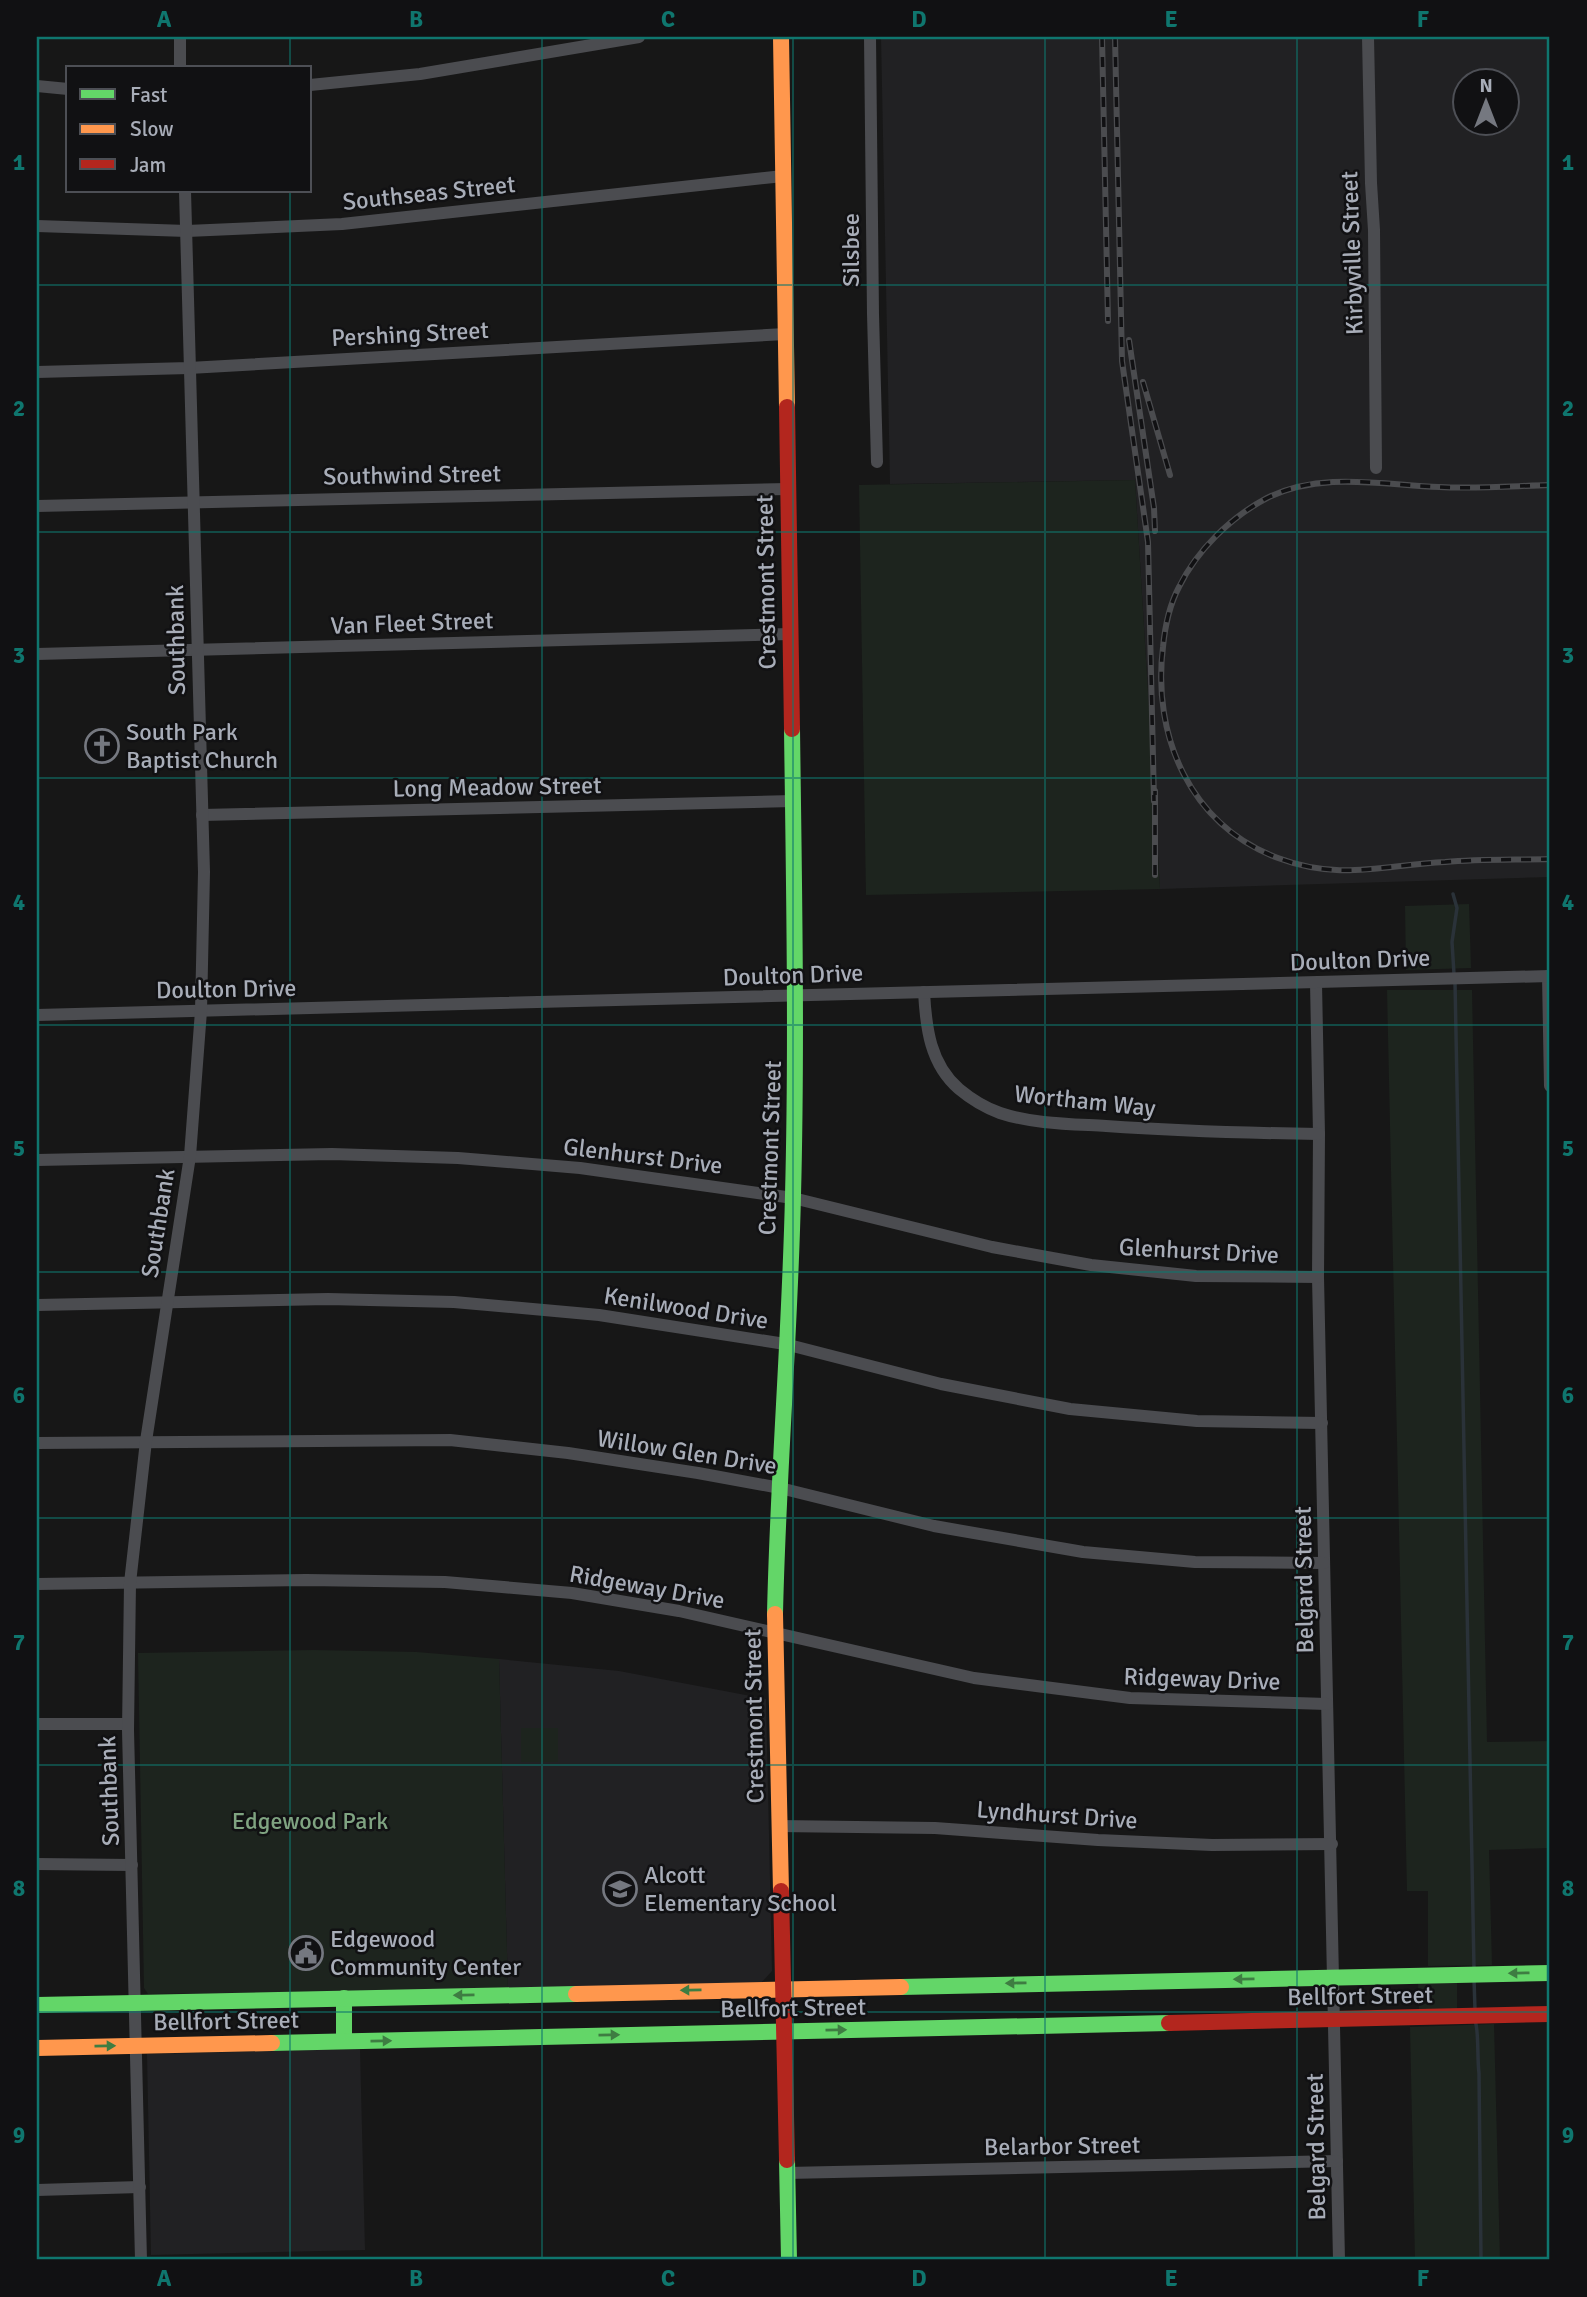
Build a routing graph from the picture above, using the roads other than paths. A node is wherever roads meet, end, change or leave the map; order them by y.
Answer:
1 (180, 37) edge
2 (639, 37) edge
3 (781, 37) edge
4 (870, 37) edge
5 (1368, 37) edge
6 (180, 66) edge
7 (312, 85) edge
8 (37, 86) edge
9 (66, 89) edge
10 (783, 176) junction
11 (185, 192) edge
12 (37, 226) edge
13 (187, 231) junction
14 (785, 334) junction
15 (189, 368) junction
16 (37, 372) edge
17 (877, 462) dead end
18 (1376, 468) dead end
19 (788, 489) junction
20 (193, 502) junction
21 (37, 506) edge
22 (789, 634) junction
23 (196, 650) junction
24 (37, 654) edge
25 (793, 801) junction
26 (202, 815) junction
27 (1549, 976) edge
28 (1316, 983) junction
29 (924, 992) junction
30 (796, 996) junction
31 (201, 1011) junction
32 (37, 1015) edge
33 (1550, 1086) edge
34 (1319, 1135) junction
35 (190, 1156) junction
36 (37, 1160) edge
37 (793, 1198) junction
38 (1318, 1277) junction
39 (167, 1303) junction
40 (37, 1305) edge
41 (785, 1344) junction
42 (1322, 1423) junction
43 (146, 1441) junction
44 (37, 1443) edge
45 (780, 1488) junction
46 (1324, 1563) junction
47 (130, 1583) junction
48 (37, 1584) edge
49 (775, 1632) junction
50 (1327, 1704) junction
51 (37, 1724) edge
52 (128, 1724) junction
53 (778, 1826) junction
54 (1332, 1844) junction
55 (37, 1864) edge
56 (132, 1865) junction
57 (1550, 1973) edge
58 (1333, 1977) junction
59 (783, 1988) junction
60 (344, 1998) junction
61 (136, 2001) junction
62 (37, 2005) edge
63 (1550, 2014) edge
64 (1335, 2019) junction
65 (785, 2031) junction
66 (344, 2041) junction
67 (137, 2046) junction
68 (37, 2048) edge
69 (1337, 2161) junction
70 (787, 2173) junction
71 (140, 2187) junction
72 (37, 2190) edge
73 (142, 2260) edge
74 (789, 2260) edge
75 (1339, 2260) edge

1 - 6 street
2 - 7 street
3 - 10 main road, Crestmont Street
4 - 17 street, Silsbee
5 - 18 street, Kirbyville Street
8 - 9 street
10 - 13 street, Southseas Street
10 - 14 main road, Crestmont Street
11 - 13 street, Southbank
12 - 13 street, Southseas Street
13 - 15 street, Southbank
14 - 15 street, Pershing Street
14 - 19 main road, Crestmont Street
15 - 16 street, Pershing Street
15 - 20 street, Southbank
19 - 20 street, Southwind Street
19 - 22 main road, Crestmont Street
20 - 21 street, Southwind Street
20 - 23 street, Southbank
22 - 23 street, Van Fleet Street
22 - 25 main road, Crestmont Street
23 - 24 street, Van Fleet Street
23 - 26 street, Southbank
25 - 26 street, Long Meadow Street
25 - 30 main road, Crestmont Street
26 - 31 street, Southbank
27 - 28 street, Doulton Drive
27 - 33 street
28 - 29 street, Doulton Drive
28 - 34 street, Belgard Street
29 - 30 street, Doulton Drive
29 - 34 street, Wortham Way
30 - 31 street, Doulton Drive
30 - 37 main road, Crestmont Street
31 - 32 street, Doulton Drive
31 - 35 street, Southbank
34 - 38 street, Belgard Street
35 - 36 street, Glenhurst Drive
35 - 37 street, Glenhurst Drive
35 - 39 street, Southbank
37 - 38 street, Glenhurst Drive
37 - 41 main road, Crestmont Street
38 - 42 street, Belgard Street
39 - 40 street, Kenilwood Drive
39 - 41 street, Kenilwood Drive
39 - 43 street, Southbank
41 - 42 street, Kenilwood Drive
41 - 45 main road, Crestmont Street
42 - 46 street, Belgard Street
43 - 44 street, Willow Glen Drive
43 - 45 street, Willow Glen Drive
43 - 47 street, Southbank
45 - 46 street, Willow Glen Drive
45 - 49 main road, Crestmont Street
46 - 50 street, Belgard Street
47 - 48 street, Ridgeway Drive
47 - 49 street, Ridgeway Drive
47 - 52 street, Southbank
49 - 50 street, Ridgeway Drive
49 - 53 main road, Crestmont Street
50 - 54 street, Belgard Street
51 - 52 street
52 - 56 street, Southbank
53 - 54 street, Lyndhurst Drive
53 - 59 main road, Crestmont Street
54 - 58 street, Belgard Street
55 - 56 street
56 - 61 street, Southbank
57 -> 58 main road, Bellfort Street
58 -> 59 main road, Bellfort Street
58 - 64 street, Belgard Street
59 -> 60 main road, Bellfort Street
59 - 65 main road, Crestmont Street
60 - 61 main road, Bellfort Street
60 - 66 main road
61 - 62 main road, Bellfort Street
61 - 67 street, Southbank
63 - 64 main road, Bellfort Street
65 -> 64 main road, Bellfort Street
64 - 69 street, Belgard Street
66 -> 65 main road, Bellfort Street
65 - 70 main road, Crestmont Street
66 - 67 main road, Bellfort Street
68 -> 67 main road, Bellfort Street
67 - 71 street, Southbank
69 - 70 street, Belarbor Street
69 - 75 street, Belgard Street
70 - 74 main road, Crestmont Street
71 - 72 street
71 - 73 street, Southbank

